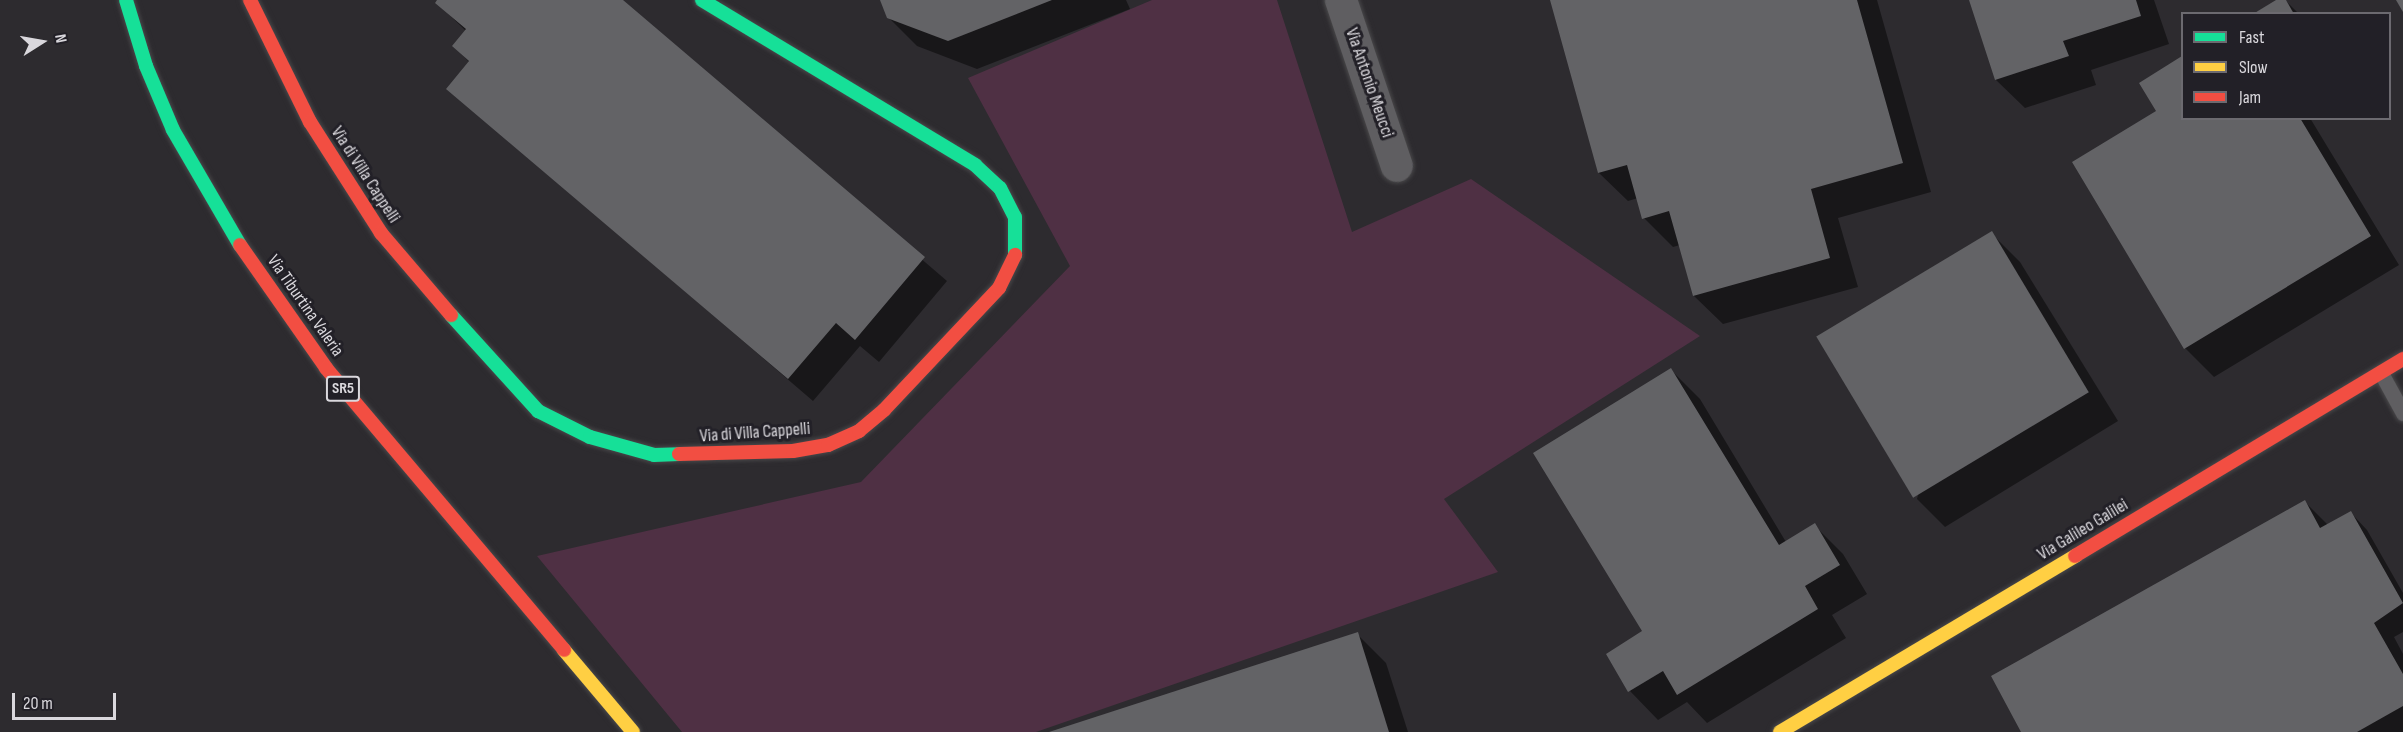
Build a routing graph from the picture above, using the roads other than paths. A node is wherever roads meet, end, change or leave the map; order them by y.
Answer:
1 (126, 0) edge
2 (250, 0) edge
3 (702, 0) edge
4 (1341, 0) edge
5 (1397, 166) dead end
6 (2403, 359) edge
7 (2381, 373) junction
8 (2403, 413) edge
9 (633, 732) edge
10 (1780, 732) edge

1 - 9 street, Via Tiburtina Valeria / SR5
2 - 3 street, Via di Villa Cappelli
4 - 5 street, Via Antonio Meucci
6 - 7 street, Via Galileo Galilei
7 - 8 lane
7 - 10 street, Via Galileo Galilei

